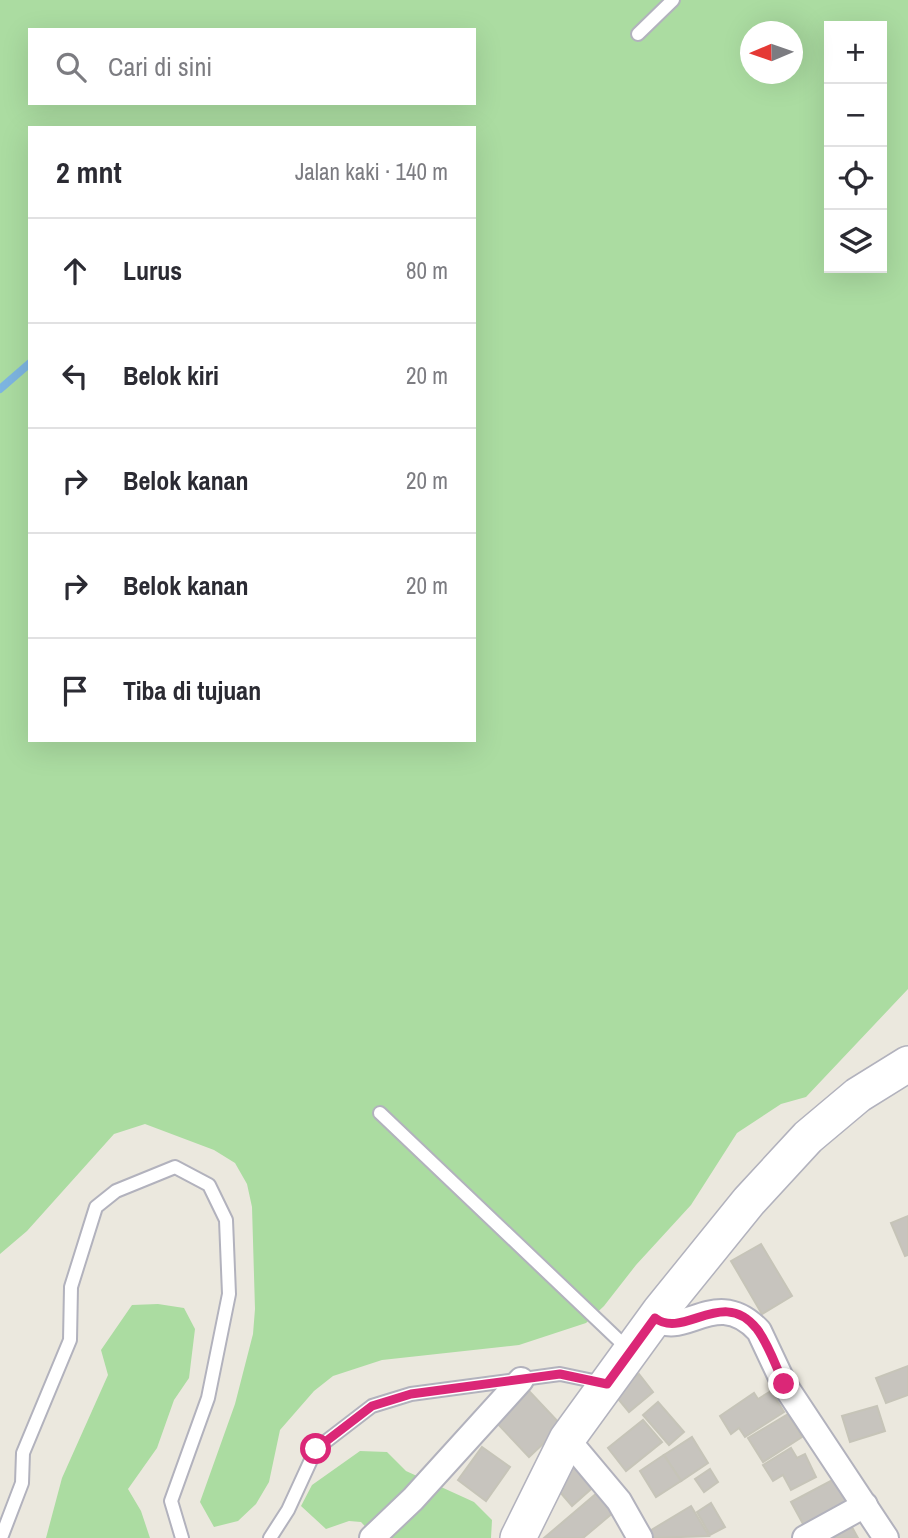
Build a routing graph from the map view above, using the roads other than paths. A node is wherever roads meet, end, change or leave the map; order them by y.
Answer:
1 (673, 0) edge
2 (638, 34) dead end
3 (908, 1064) edge
4 (380, 1113) dead end
5 (655, 1318) junction
6 (631, 1351) junction
7 (521, 1380) junction
8 (607, 1384) junction
9 (567, 1439) junction
10 (865, 1506) junction
11 (1, 1538) edge
12 (182, 1538) edge
13 (270, 1538) edge
14 (372, 1538) edge
15 (518, 1538) edge
16 (640, 1538) edge
17 (806, 1538) edge
18 (886, 1538) edge

1 - 2 lane
3 - 5 main road
4 - 6 lane
5 - 6 main road
5 - 10 street
6 - 8 main road
7 - 8 lane
7 - 13 lane
7 - 14 street
8 - 9 main road
9 - 15 main road
9 - 16 street
10 - 17 street
10 - 18 street
11 - 12 lane

